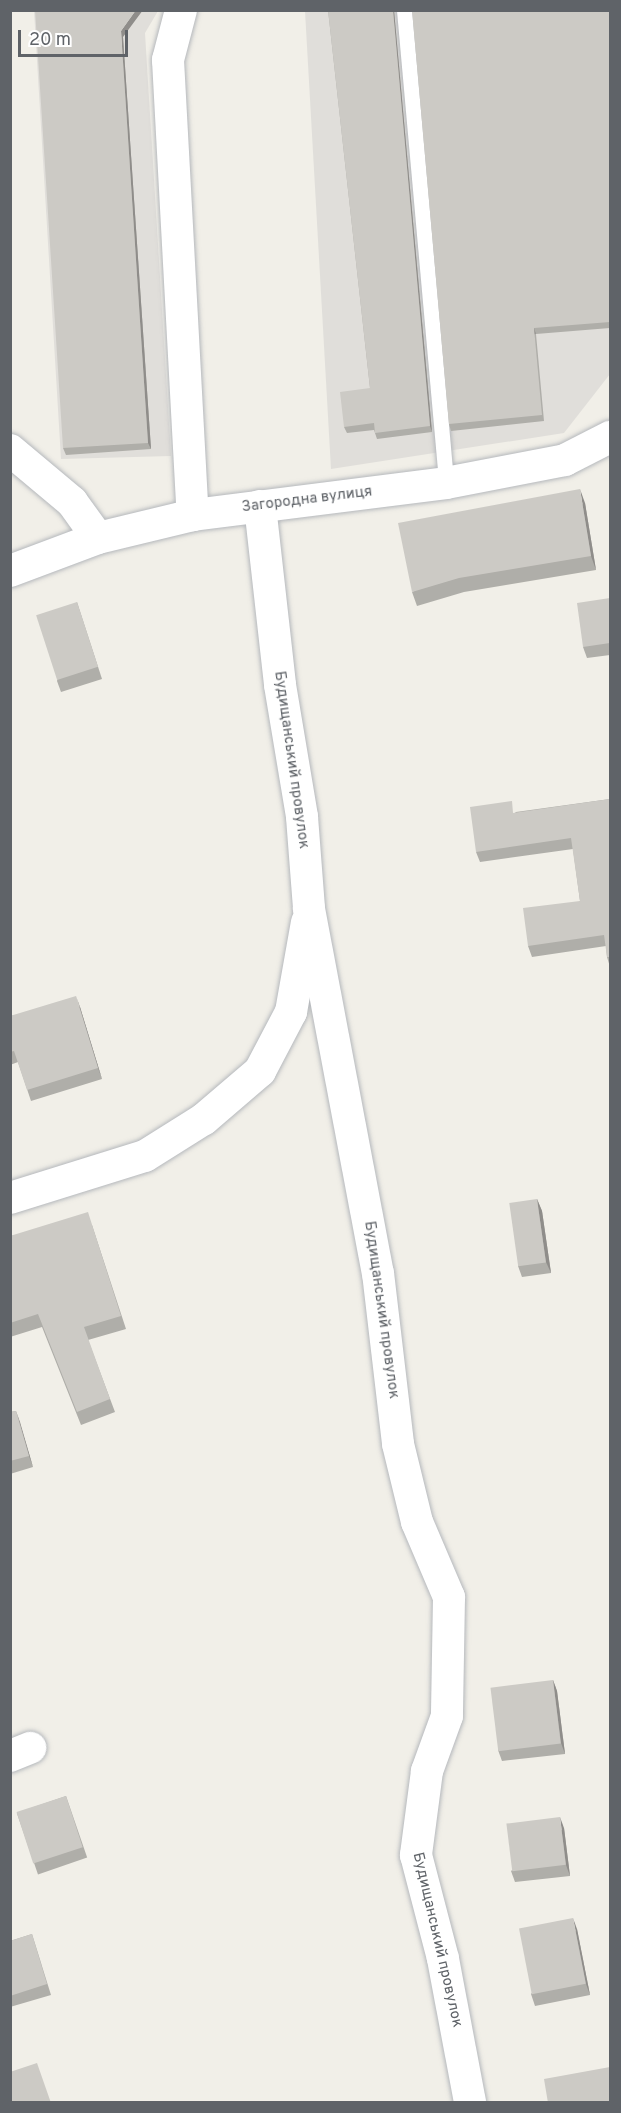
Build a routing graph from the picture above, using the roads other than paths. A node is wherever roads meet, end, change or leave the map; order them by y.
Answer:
1 (181, 10) edge
2 (404, 10) edge
3 (609, 441) edge
4 (10, 450) edge
5 (446, 483) junction
6 (260, 506) junction
7 (193, 515) junction
8 (98, 538) junction
9 (10, 571) edge
10 (309, 909) junction
11 (10, 1198) edge
12 (470, 2103) edge

1 - 7 street
2 - 5 lane
3 - 5 street, Загородна вулиця
4 - 8 street
5 - 6 street, Загородна вулиця
6 - 7 street, Загородна вулиця
6 - 10 street, Будищанський провулок
7 - 8 street, Загородна вулиця
8 - 9 street, Загородна вулиця
10 - 11 street
10 - 12 street, Будищанський провулок

